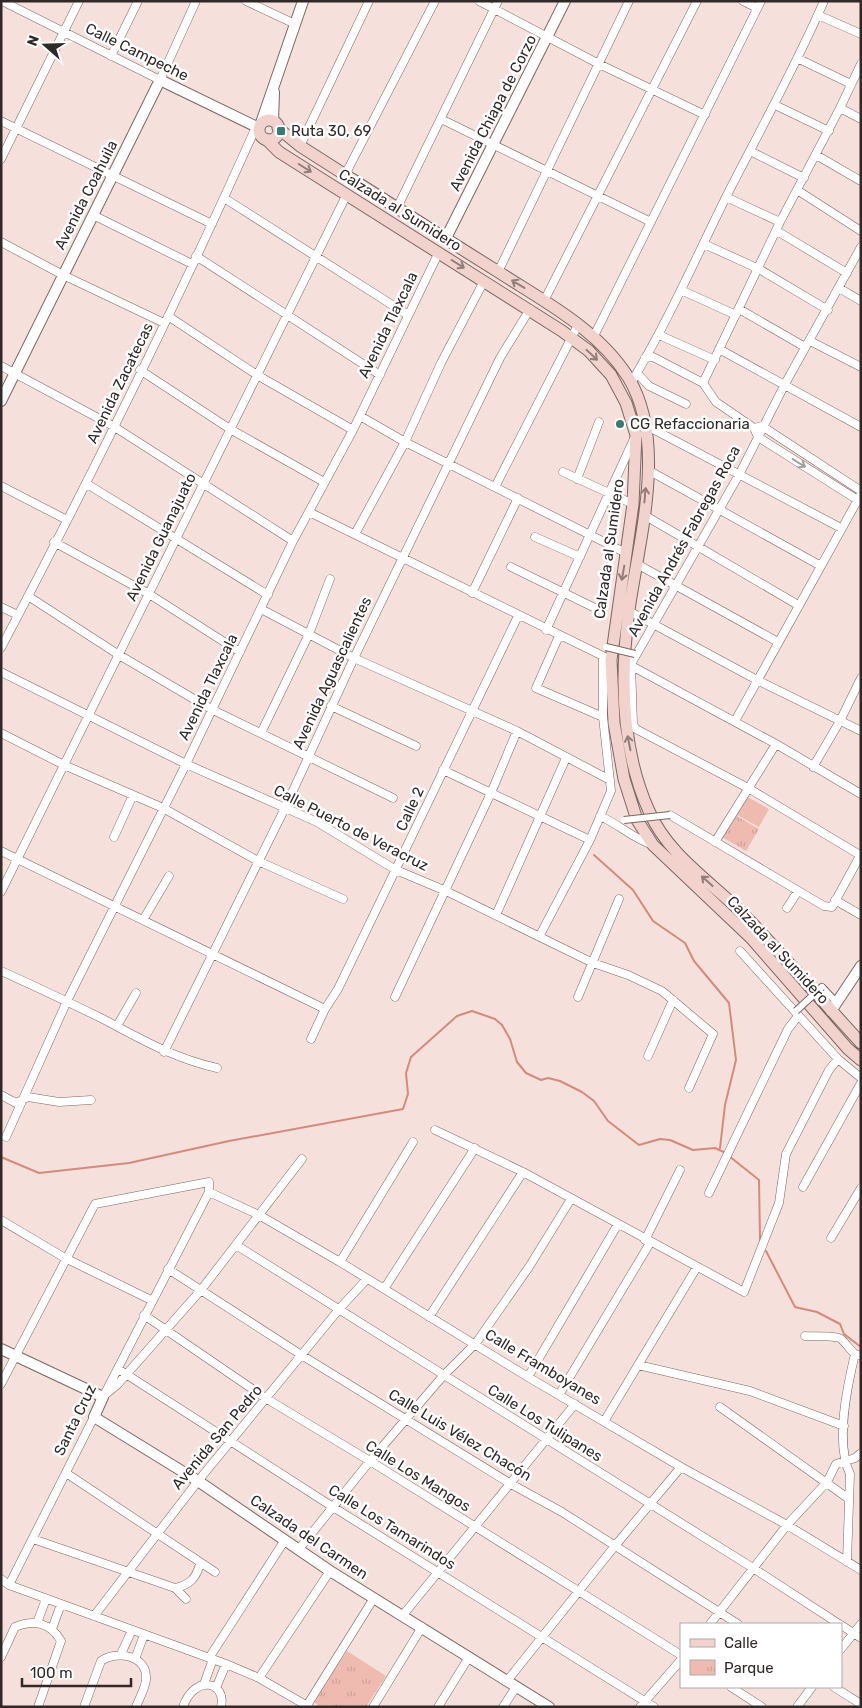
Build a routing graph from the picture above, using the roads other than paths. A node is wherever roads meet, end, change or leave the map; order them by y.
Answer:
1 (2, 1) edge
2 (80, 1) edge
3 (138, 1) edge
4 (196, 1) edge
5 (246, 1) edge
6 (303, 1) edge
7 (369, 1) edge
8 (435, 1) edge
9 (479, 1) edge
10 (565, 1) edge
11 (629, 1) edge
12 (697, 1) edge
13 (743, 1) edge
14 (824, 1) edge
15 (496, 5) edge
16 (759, 5) edge
17 (818, 15) junction
18 (295, 24) junction
19 (63, 32) junction
20 (861, 34) edge
21 (548, 36) junction
22 (111, 56) junction
23 (799, 59) junction
24 (600, 64) junction
25 (861, 64) edge
26 (160, 80) junction
27 (851, 84) junction
28 (274, 88) junction
29 (654, 89) junction
30 (775, 105) junction
31 (840, 108) junction
32 (705, 115) junction
33 (441, 119) junction
34 (861, 119) edge
35 (1, 121) edge
36 (276, 124) junction
37 (259, 126) junction
38 (16, 128) junction
39 (829, 130) junction
40 (266, 139) junction
41 (494, 144) junction
42 (300, 146) junction
43 (750, 151) junction
44 (816, 155) junction
45 (1, 159) edge
46 (547, 172) junction
47 (113, 175) junction
48 (345, 175) junction
49 (804, 178) junction
50 (861, 181) edge
51 (797, 190) junction
52 (347, 194) junction
53 (598, 196) junction
54 (726, 197) junction
55 (224, 198) junction
56 (397, 208) junction
57 (93, 215) junction
58 (651, 222) junction
59 (780, 222) junction
60 (212, 224) junction
61 (778, 230) junction
62 (861, 231) edge
63 (446, 238) junction
64 (1, 242) edge
65 (704, 244) junction
66 (861, 247) edge
67 (438, 252) junction
68 (196, 256) junction
69 (316, 256) junction
70 (192, 264) junction
71 (759, 269) junction
72 (498, 272) junction
73 (846, 273) junction
74 (63, 275) junction
75 (484, 281) junction
76 (838, 288) junction
77 (682, 290) junction
78 (544, 301) junction
79 (861, 301) edge
80 (530, 309) junction
81 (828, 310) junction
82 (738, 312) junction
83 (408, 315) junction
84 (286, 316) junction
85 (166, 319) junction
86 (578, 325) junction
87 (659, 335) junction
88 (572, 338) junction
89 (593, 338) junction
90 (808, 344) junction
91 (719, 349) junction
92 (645, 358) junction
93 (715, 360) junction
94 (1, 366) edge
95 (861, 367) edge
96 (140, 370) junction
97 (15, 373) junction
98 (257, 375) junction
99 (380, 375) junction
100 (634, 378) junction
101 (703, 383) junction
102 (785, 384) junction
103 (1, 401) edge
104 (686, 404) dead end
105 (360, 416) junction
106 (599, 422) dead end
107 (113, 426) junction
108 (647, 426) junction
109 (762, 426) junction
110 (861, 427) edge
111 (754, 428) junction
112 (230, 429) junction
113 (353, 430) junction
114 (636, 435) junction
115 (758, 437) junction
116 (405, 442) junction
117 (449, 464) junction
118 (648, 470) junction
119 (563, 472) dead end
120 (740, 473) junction
121 (577, 479) junction
122 (324, 482) junction
123 (203, 483) junction
124 (87, 484) junction
125 (1, 486) edge
126 (495, 487) junction
127 (608, 493) junction
128 (860, 496) edge
129 (518, 498) junction
130 (634, 504) junction
131 (718, 510) junction
132 (309, 512) junction
133 (644, 515) junction
134 (67, 520) junction
135 (842, 528) junction
136 (590, 533) junction
137 (355, 534) junction
138 (535, 537) dead end
139 (175, 539) junction
140 (293, 541) junction
141 (54, 542) junction
142 (696, 547) junction
143 (626, 552) junction
144 (580, 557) junction
145 (402, 558) junction
146 (637, 564) junction
147 (821, 566) junction
148 (511, 567) dead end
149 (330, 578) dead end
150 (676, 587) junction
151 (565, 592) junction
152 (472, 593) junction
153 (149, 594) junction
154 (268, 595) junction
155 (28, 596) junction
156 (593, 606) dead end
157 (798, 606) junction
158 (1, 607) edge
159 (261, 608) junction
160 (629, 611) junction
161 (18, 615) junction
162 (518, 616) junction
163 (654, 624) junction
164 (546, 630) junction
165 (309, 634) junction
166 (559, 636) junction
167 (778, 642) junction
168 (1, 648) edge
169 (240, 652) junction
170 (635, 654) junction
171 (119, 655) junction
172 (604, 657) junction
173 (354, 658) junction
174 (627, 664) junction
175 (1, 672) edge
176 (861, 678) edge
177 (757, 680) junction
178 (331, 706) junction
179 (211, 709) junction
180 (470, 710) junction
181 (88, 715) junction
182 (603, 716) junction
183 (735, 721) junction
184 (840, 721) junction
185 (517, 731) junction
186 (861, 731) edge
187 (1, 733) edge
188 (260, 733) junction
189 (776, 744) junction
190 (416, 746) dead end
191 (308, 755) junction
192 (566, 758) junction
193 (186, 764) junction
194 (64, 765) junction
195 (813, 767) junction
196 (443, 770) junction
197 (610, 780) junction
198 (748, 788) junction
199 (491, 793) junction
200 (861, 794) edge
201 (133, 795) junction
202 (393, 798) dead end
203 (163, 808) junction
204 (285, 808) junction
205 (670, 815) joint
206 (600, 816) junction
207 (540, 818) junction
208 (612, 821) junction
209 (114, 837) dead end
210 (590, 840) junction
211 (715, 842) junction
212 (653, 845) junction
213 (1, 852) edge
214 (861, 854) edge
215 (17, 859) junction
216 (258, 861) junction
217 (396, 870) junction
218 (169, 876) dead end
219 (446, 891) junction
220 (798, 891) junction
221 (1, 892) edge
222 (343, 899) dead end
223 (619, 899) dead end
224 (833, 904) junction
225 (114, 906) junction
226 (787, 908) dead end
227 (496, 915) junction
228 (861, 915) edge
229 (143, 920) junction
230 (540, 935) junction
231 (740, 951) dead end
232 (211, 954) junction
233 (593, 963) junction
234 (861, 966) edge
235 (1, 971) edge
236 (136, 993) dead end
237 (395, 997) dead end
238 (578, 997) dead end
239 (66, 1000) junction
240 (673, 1000) junction
241 (834, 1007) junction
242 (325, 1010) junction
243 (796, 1013) junction
244 (117, 1026) junction
245 (311, 1039) dead end
246 (861, 1043) edge
247 (164, 1052) junction
248 (648, 1056) dead end
249 (838, 1059) junction
250 (861, 1060) edge
251 (216, 1068) dead end
252 (861, 1078) edge
253 (861, 1083) edge
254 (689, 1088) dead end
255 (1, 1095) edge
256 (22, 1100) junction
257 (92, 1100) dead end
258 (435, 1130) dead end
259 (6, 1137) dead end
260 (413, 1142) dead end
261 (475, 1148) junction
262 (302, 1159) dead end
263 (680, 1170) dead end
264 (523, 1172) junction
265 (803, 1187) dead end
266 (861, 1188) edge
267 (209, 1192) junction
268 (709, 1193) dead end
269 (571, 1199) junction
270 (259, 1215) junction
271 (1, 1220) edge
272 (618, 1224) junction
273 (832, 1238) dead end
274 (648, 1241) junction
275 (236, 1245) junction
276 (65, 1258) junction
277 (340, 1262) junction
278 (697, 1267) junction
279 (168, 1268) junction
280 (367, 1279) junction
281 (384, 1289) junction
282 (201, 1290) junction
283 (151, 1300) junction
284 (340, 1308) junction
285 (144, 1315) junction
286 (429, 1317) junction
287 (168, 1329) junction
288 (805, 1336) dead end
289 (476, 1343) junction
290 (1, 1349) edge
291 (858, 1355) edge
292 (15, 1356) junction
293 (303, 1356) junction
294 (638, 1365) junction
295 (118, 1369) junction
296 (127, 1374) junction
297 (443, 1376) junction
298 (528, 1377) junction
299 (1, 1384) edge
300 (559, 1395) junction
301 (103, 1397) junction
302 (267, 1399) junction
303 (575, 1404) junction
304 (720, 1407) dead end
305 (94, 1417) junction
306 (407, 1419) junction
307 (605, 1420) junction
308 (844, 1426) junction
309 (546, 1439) junction
310 (232, 1442) junction
311 (861, 1453) edge
312 (370, 1460) junction
313 (844, 1461) junction
314 (681, 1467) junction
315 (66, 1473) junction
316 (198, 1481) junction
317 (823, 1483) junction
318 (511, 1484) junction
319 (849, 1499) junction
320 (650, 1504) junction
321 (333, 1507) junction
322 (787, 1525) junction
323 (474, 1527) junction
324 (156, 1534) junction
325 (32, 1539) junction
326 (284, 1540) junction
327 (614, 1546) junction
328 (299, 1549) junction
329 (846, 1562) junction
330 (200, 1564) junction
331 (753, 1568) junction
332 (860, 1568) edge
333 (330, 1571) junction
334 (438, 1571) junction
335 (127, 1572) junction
336 (215, 1572) dead end
337 (1, 1579) edge
338 (9, 1585) junction
339 (175, 1588) junction
340 (578, 1592) junction
341 (186, 1598) dead end
342 (374, 1598) junction
343 (46, 1599) junction
344 (61, 1604) junction
345 (720, 1613) junction
346 (403, 1615) junction
347 (94, 1616) junction
348 (37, 1623) junction
349 (711, 1623) edge
350 (736, 1623) edge
351 (837, 1623) edge
352 (861, 1624) edge
353 (842, 1626) edge
354 (422, 1627) junction
355 (52, 1629) junction
356 (132, 1630) junction
357 (853, 1633) junction
358 (144, 1635) junction
359 (541, 1637) junction
360 (861, 1638) edge
361 (842, 1648) edge
362 (121, 1654) junction
363 (680, 1654) edge
364 (1, 1657) edge
365 (469, 1658) junction
366 (135, 1659) junction
367 (211, 1659) junction
368 (680, 1661) edge
369 (226, 1664) junction
370 (259, 1678) junction
371 (204, 1684) junction
372 (512, 1684) junction
373 (216, 1688) junction
374 (733, 1688) edge
375 (811, 1688) edge
376 (836, 1688) edge
377 (642, 1704) edge
378 (861, 1704) edge
379 (307, 1706) edge
380 (38, 1707) edge
381 (84, 1707) edge
382 (136, 1707) edge
383 (183, 1707) edge
384 (222, 1707) edge
385 (372, 1707) edge
386 (438, 1707) edge
387 (503, 1707) edge
388 (549, 1707) edge
389 (654, 1707) edge
390 (762, 1707) edge
391 (797, 1707) edge

1 - 19 street, Calle Campeche
2 - 19 street
3 - 22 street
4 - 26 street, Avenida Coahuila
5 - 18 street
6 - 18 street
7 - 42 street
8 - 48 street
9 - 15 street
10 - 21 street, Avenida Chiapa de Corzo
11 - 24 street
12 - 29 street
13 - 16 street
14 - 17 street
15 - 21 street
15 - 33 street
16 - 32 street
17 - 20 street
17 - 23 street
18 - 28 street
19 - 22 street, Calle Campeche
19 - 38 street
21 - 24 street
21 - 41 street, Avenida Chiapa de Corzo
22 - 26 street, Calle Campeche
23 - 27 street
23 - 30 street
24 - 29 street
24 - 46 street
25 - 27 street
26 - 37 street, Calle Campeche
26 - 47 street, Avenida Coahuila
27 - 31 street
28 - 36 street
28 - 37 street
29 - 32 street
29 - 53 street
30 - 39 street
30 - 43 street
31 - 34 street
31 - 39 street
32 - 58 street
33 - 41 street
33 - 56 street
35 - 38 street
36 - 37 main road
36 - 40 main road
36 - 42 main road, Calzada al Sumidero
37 - 40 main road
37 - 55 street, Avenida Zacatecas
38 - 45 street
38 - 47 street
39 - 44 street
40 -> 52 main road, Calzada al Sumidero
41 - 46 street
41 - 63 street, Avenida Chiapa de Corzo
42 - 48 main road, Calzada al Sumidero
43 - 49 street
43 - 54 street
44 - 49 street
44 - 50 street
46 - 53 street
46 - 72 street
47 - 57 street, Avenida Coahuila
47 - 60 street
48 - 56 main road, Calzada al Sumidero
49 - 51 street
51 - 59 street
51 - 62 street
52 - 67 main road, Calzada al Sumidero
52 - 69 street, Avenida Guanajuato
53 - 58 street
53 - 78 street
54 - 59 street
54 - 65 street
55 - 60 street, Avenida Zacatecas
55 - 69 street
56 - 63 main road, Calzada al Sumidero
57 - 70 street
57 - 74 street, Avenida Coahuila
58 - 89 street
59 - 61 street
60 - 68 street, Avenida Zacatecas
61 - 71 street
61 - 73 street
63 - 72 main road, Calzada al Sumidero
64 - 74 street
65 - 71 street
65 - 77 street
66 - 73 street, Avenida Andrés Fabregas Roca
67 -> 75 main road, Calzada al Sumidero
67 - 83 street, Avenida Tlaxcala
68 - 70 street, Avenida Zacatecas
68 - 84 street
69 - 83 street
69 - 84 street, Avenida Guanajuato
70 - 85 street, Avenida Zacatecas
71 - 81 street
71 - 82 street
78 -> 72 main road, Calzada al Sumidero
73 - 76 street, Avenida Andrés Fabregas Roca
74 - 85 street
74 - 97 street, Avenida Coahuila
75 - 80 main road, Calzada al Sumidero
75 - 116 street
76 - 79 street
76 - 81 street, Avenida Andrés Fabregas Roca
77 - 82 street
77 - 87 street
78 - 86 main road, Calzada al Sumidero
80 - 88 main road, Calzada al Sumidero
80 - 117 street, Avenida Aguascalientes
81 - 90 street, Avenida Andrés Fabregas Roca
82 - 90 street
82 - 91 street
83 - 99 street, Avenida Tlaxcala
84 - 98 street, Avenida Guanajuato
84 - 99 street
85 - 96 street, Avenida Zacatecas
85 - 98 street
86 - 88 street
86 - 89 main road, Calzada al Sumidero
87 - 92 street
87 - 93 street
88 -> 114 main road, Calzada al Sumidero
88 - 126 street
89 - 100 main road, Calzada al Sumidero
90 - 95 street
90 - 102 street, Avenida Andrés Fabregas Roca
91 - 93 street
91 - 102 street
92 - 100 street
92 - 101 street
93 - 101 street
94 - 97 street
96 - 107 street, Avenida Zacatecas
96 - 112 street
97 - 103 street, Avenida Coahuila
97 - 107 street
98 - 112 street, Avenida Guanajuato
98 - 113 street
99 - 105 street, Avenida Tlaxcala
100 - 104 street
100 - 108 main road, Calzada al Sumidero
101 - 111 street
102 - 109 street, Avenida Andrés Fabregas Roca
102 - 110 street
105 - 113 street, Avenida Tlaxcala
105 - 116 street
106 - 121 street
107 - 123 street
107 - 124 street, Avenida Zacatecas
108 - 118 main road, Calzada al Sumidero
108 - 120 street
109 - 111 street
109 - 115 street, Avenida Andrés Fabregas Roca
109 - 128 street
111 - 115 street
112 - 122 street
112 - 123 street, Avenida Guanajuato
113 - 122 street, Avenida Tlaxcala
114 - 127 street
114 - 130 main road, Calzada al Sumidero
115 - 120 street, Avenida Andrés Fabregas Roca
115 -> 128 street
116 - 117 street
116 - 137 street
117 - 126 street
117 - 145 street, Avenida Aguascalientes
118 - 131 street
133 -> 118 main road, Calzada al Sumidero
119 - 121 street
120 - 131 street, Avenida Andrés Fabregas Roca
120 - 135 street
121 - 127 street
122 - 132 street, Avenida Tlaxcala
123 - 139 street, Avenida Guanajuato
123 - 140 street
124 - 134 street, Avenida Zacatecas
124 - 139 street
125 - 134 street
126 - 129 street
127 - 130 street
127 - 136 street
128 - 135 street
129 - 136 street
129 - 152 street
130 - 143 main road, Calzada al Sumidero
131 - 142 street, Avenida Andrés Fabregas Roca
131 - 147 street
132 - 137 street
132 - 140 street, Avenida Tlaxcala
133 - 142 street
133 - 146 main road, Calzada al Sumidero
134 - 141 street, Avenida Zacatecas
135 - 147 street
136 - 143 street
136 - 144 street
137 - 145 street
138 - 144 street
139 - 153 street, Avenida Guanajuato
139 - 154 street
140 - 154 street, Avenida Tlaxcala
141 - 153 street
141 - 155 street, Avenida Zacatecas
142 - 150 street, Avenida Andrés Fabregas Roca
142 - 157 street
143 -> 172 main road, Calzada al Sumidero
144 - 151 street
145 - 152 street
145 - 173 street, Avenida Aguascalientes
146 - 150 street
146 - 160 main road, Calzada al Sumidero
147 - 157 street
148 - 151 street
149 - 165 street
150 - 163 street, Avenida Andrés Fabregas Roca
150 - 167 street
151 - 156 street
151 - 164 street
152 - 162 street
153 - 169 street
153 - 171 street, Avenida Guanajuato
154 - 159 street, Avenida Tlaxcala
155 - 161 street, Avenida Zacatecas
155 - 171 street
157 - 167 street
158 - 161 street
159 - 165 street
159 - 169 street, Avenida Tlaxcala
160 - 163 street
160 - 174 main road, Calzada al Sumidero
161 - 168 street, Avenida Zacatecas
162 - 164 street
162 - 180 street, Calle 2
163 - 170 street, Avenida Andrés Fabregas Roca
163 - 177 street
164 - 166 street
165 - 173 street
165 - 188 street
166 - 172 street
166 - 182 street
167 - 177 street
169 - 179 street, Avenida Tlaxcala
170 - 172 street, bridge
170 - 174 street, Avenida Andrés Fabregas Roca
171 - 179 street
171 - 181 street, Avenida Guanajuato
172 - 182 street
172 - 212 main road, Calzada al Sumidero
173 - 178 street, Avenida Aguascalientes
173 - 180 street
174 - 183 street
174 - 198 street
241 -> 174 main road, Calzada al Sumidero
175 - 181 street, Calle Puerto de Veracruz
176 - 184 street
177 - 183 street
177 - 184 street
178 - 190 street
178 - 191 street, Avenida Aguascalientes
179 - 188 street
179 - 193 street, Avenida Tlaxcala
180 - 185 street
180 - 196 street, Calle 2
181 - 193 street, Calle Puerto de Veracruz
181 - 194 street, Avenida Guanajuato
182 - 197 street
183 - 189 street
184 - 186 street
184 - 195 street
185 - 192 street
185 - 199 street
187 - 194 street
188 - 191 street
189 - 195 street
189 - 198 street
191 - 202 street
191 - 204 street, Avenida Aguascalientes
192 - 197 street
192 - 207 street
193 - 203 street, Avenida Tlaxcala
193 - 204 street, Calle Puerto de Veracruz
194 - 201 street
194 - 215 street, Avenida Guanajuato
195 - 200 street
196 - 199 street
196 - 217 street, Calle 2
197 - 206 street
198 - 211 street
198 - 214 street
199 - 207 street
199 - 219 street
201 - 203 street
201 - 209 street
203 - 216 street
203 - 225 street, Avenida Tlaxcala
204 - 216 street, Avenida Aguascalientes
204 - 217 street, Calle Puerto de Veracruz
205 - 208 street, bridge
205 - 211 street
206 - 208 street
206 - 210 street
207 - 210 street
207 - 227 street
208 - 212 street
210 - 230 street
211 - 220 street
212 - 250 main road, Calzada al Sumidero
213 - 215 street
214 - 224 street
215 - 221 street, Avenida Guanajuato
215 - 225 street
216 - 222 street
216 - 232 street, Avenida Aguascalientes
217 - 219 street, Calle Puerto de Veracruz
217 - 242 street, Calle 2
218 - 229 street
219 - 227 street, Calle Puerto de Veracruz
219 - 237 street
220 - 224 street
220 - 226 street
223 - 233 street
224 - 228 street
225 - 229 street
225 - 239 street, Avenida Tlaxcala
227 - 230 street, Calle Puerto de Veracruz
229 - 232 street
230 - 233 street, Calle Puerto de Veracruz
231 - 243 street
232 - 242 street
232 - 247 street, Avenida Aguascalientes
233 - 238 street
233 - 240 street, Calle Puerto de Veracruz
234 - 241 street
235 - 239 street
236 - 244 street
239 - 244 street
239 - 256 street, Avenida Tlaxcala
240 - 248 street
240 - 254 street, Calle Puerto de Veracruz
241 - 243 street, bridge
241 - 246 main road, Calzada al Sumidero
242 - 245 street, Calle 2
243 - 249 street
243 - 268 street
244 - 247 street
247 - 251 street
249 - 252 street
249 - 278 street
253 - 265 street
255 - 256 street
256 - 257 street
256 - 259 street, Avenida Tlaxcala
258 - 261 street
260 - 277 street
261 - 264 street
261 - 281 street
262 - 270 street
263 - 274 street
264 - 269 street
264 - 286 street
266 - 273 street
267 - 270 street, Calle Framboyanes
267 - 276 street
267 - 279 street, Santa Cruz
269 - 272 street
269 - 289 street
270 - 275 street
270 - 277 street, Calle Framboyanes
271 - 276 street
272 - 274 street
272 - 298 street
274 - 278 street
274 - 300 street
275 - 282 street
275 - 284 street, Calle Los Tulipanes
276 - 283 street
276 - 292 street
277 - 280 street, Calle Framboyanes
278 - 294 street
279 - 282 street, Calle Luis Vélez Chacón
279 - 283 street, Santa Cruz
280 - 281 street, Calle Framboyanes
280 - 284 street, Avenida San Pedro
281 - 286 street, Calle Framboyanes
282 - 287 street
282 - 293 street, Calle Luis Vélez Chacón
283 - 285 street, Santa Cruz
284 - 293 street, Avenida San Pedro
284 - 297 street, Calle Los Tulipanes
285 - 287 street, Calle Los Mangos
285 - 295 street, Santa Cruz
286 - 289 street, Calle Framboyanes
287 - 296 street
287 - 302 street, Calle Los Mangos
288 - 291 street
289 - 297 street
289 - 298 street, Calle Framboyanes
290 - 292 street
291 - 308 street
292 - 299 street
292 - 301 street
293 - 302 street, Avenida San Pedro
293 - 306 street, Calle Luis Vélez Chacón
294 - 307 street
294 - 308 street
295 - 296 street, Calle Los Tamarindos
295 - 301 street, Santa Cruz
296 - 301 street
296 - 310 street, Calle Los Tamarindos
297 - 306 street
297 - 309 street, Calle Los Tulipanes
298 - 300 street, Calle Framboyanes
300 - 303 street, Calle Framboyanes
301 - 305 street, Santa Cruz
302 - 310 street, Avenida San Pedro
302 - 312 street, Calle Los Mangos
303 - 307 street, Calle Framboyanes
303 - 309 street
304 - 317 street
305 - 315 street, Santa Cruz
305 - 316 street, Calzada del Carmen
306 - 312 street
306 - 318 street, Calle Luis Vélez Chacón
307 - 314 street, Calle Framboyanes
308 - 313 street
309 - 318 street
309 - 320 street, Calle Los Tulipanes
310 - 316 street, Avenida San Pedro
310 - 321 street, Calle Los Tamarindos
311 - 313 street
312 - 321 street
312 - 323 street, Calle Los Mangos
313 - 317 street
313 - 319 street
314 - 320 street
314 - 322 street, Calle Framboyanes
315 - 324 street
315 - 325 street, Santa Cruz
316 - 324 street, Avenida San Pedro
316 - 326 street, Calzada del Carmen
317 - 319 street
317 - 322 street
318 - 323 street
318 - 327 street, Calle Luis Vélez Chacón
319 - 329 street
320 - 327 street
320 - 331 street, Calle Los Tulipanes
321 - 328 street
321 - 334 street, Calle Los Tamarindos
322 - 329 street, Calle Framboyanes
322 - 331 street
323 - 334 street
323 - 340 street, Calle Los Mangos
324 - 330 street
324 - 335 street, Avenida San Pedro
325 - 335 street
325 - 338 street, Santa Cruz
326 - 328 street, Calzada del Carmen
326 - 367 street
327 - 340 street
327 - 345 street, Calle Luis Vélez Chacón
328 - 333 street, Calzada del Carmen
329 - 332 street, Calle Framboyanes
330 - 336 street
330 - 339 street
331 - 345 street
331 - 351 street, Calle Los Tulipanes
333 - 342 street, Calzada del Carmen
333 - 370 street
334 - 346 street
334 - 359 street, Calle Los Tamarindos
335 - 339 street
335 - 347 street, Avenida San Pedro
337 - 338 street
338 - 343 street
339 - 341 street
340 - 359 street
340 - 363 street, Calle Los Mangos
342 - 346 street, Calzada del Carmen
342 - 379 street
343 - 344 street
343 - 348 street
344 - 347 street
344 - 355 street
345 - 349 street
345 - 350 street, Calle Luis Vélez Chacón
346 - 354 street, Calzada del Carmen
347 - 356 street
348 - 355 street
348 - 364 street
352 - 357 street
353 - 357 street, Calle Los Tulipanes
354 - 365 street, Calzada del Carmen
354 - 385 street
355 - 380 street
356 - 358 street
356 - 362 street
357 - 360 street, Calle Los Tulipanes
357 - 361 street
358 - 366 street
358 - 367 street
359 - 372 street
359 - 377 street, Calle Los Tamarindos
362 - 366 street
362 - 381 street
365 - 372 street, Calzada del Carmen
365 - 386 street
366 - 382 street
367 - 369 street
367 - 371 street
368 - 377 street
369 - 370 street
369 - 373 street
370 - 379 street
371 - 373 street
371 - 383 street
372 - 387 street
372 - 388 street, Calzada del Carmen
373 - 384 street
374 - 390 street
375 - 391 street
376 - 378 street
377 - 389 street, Calle Los Tamarindos

